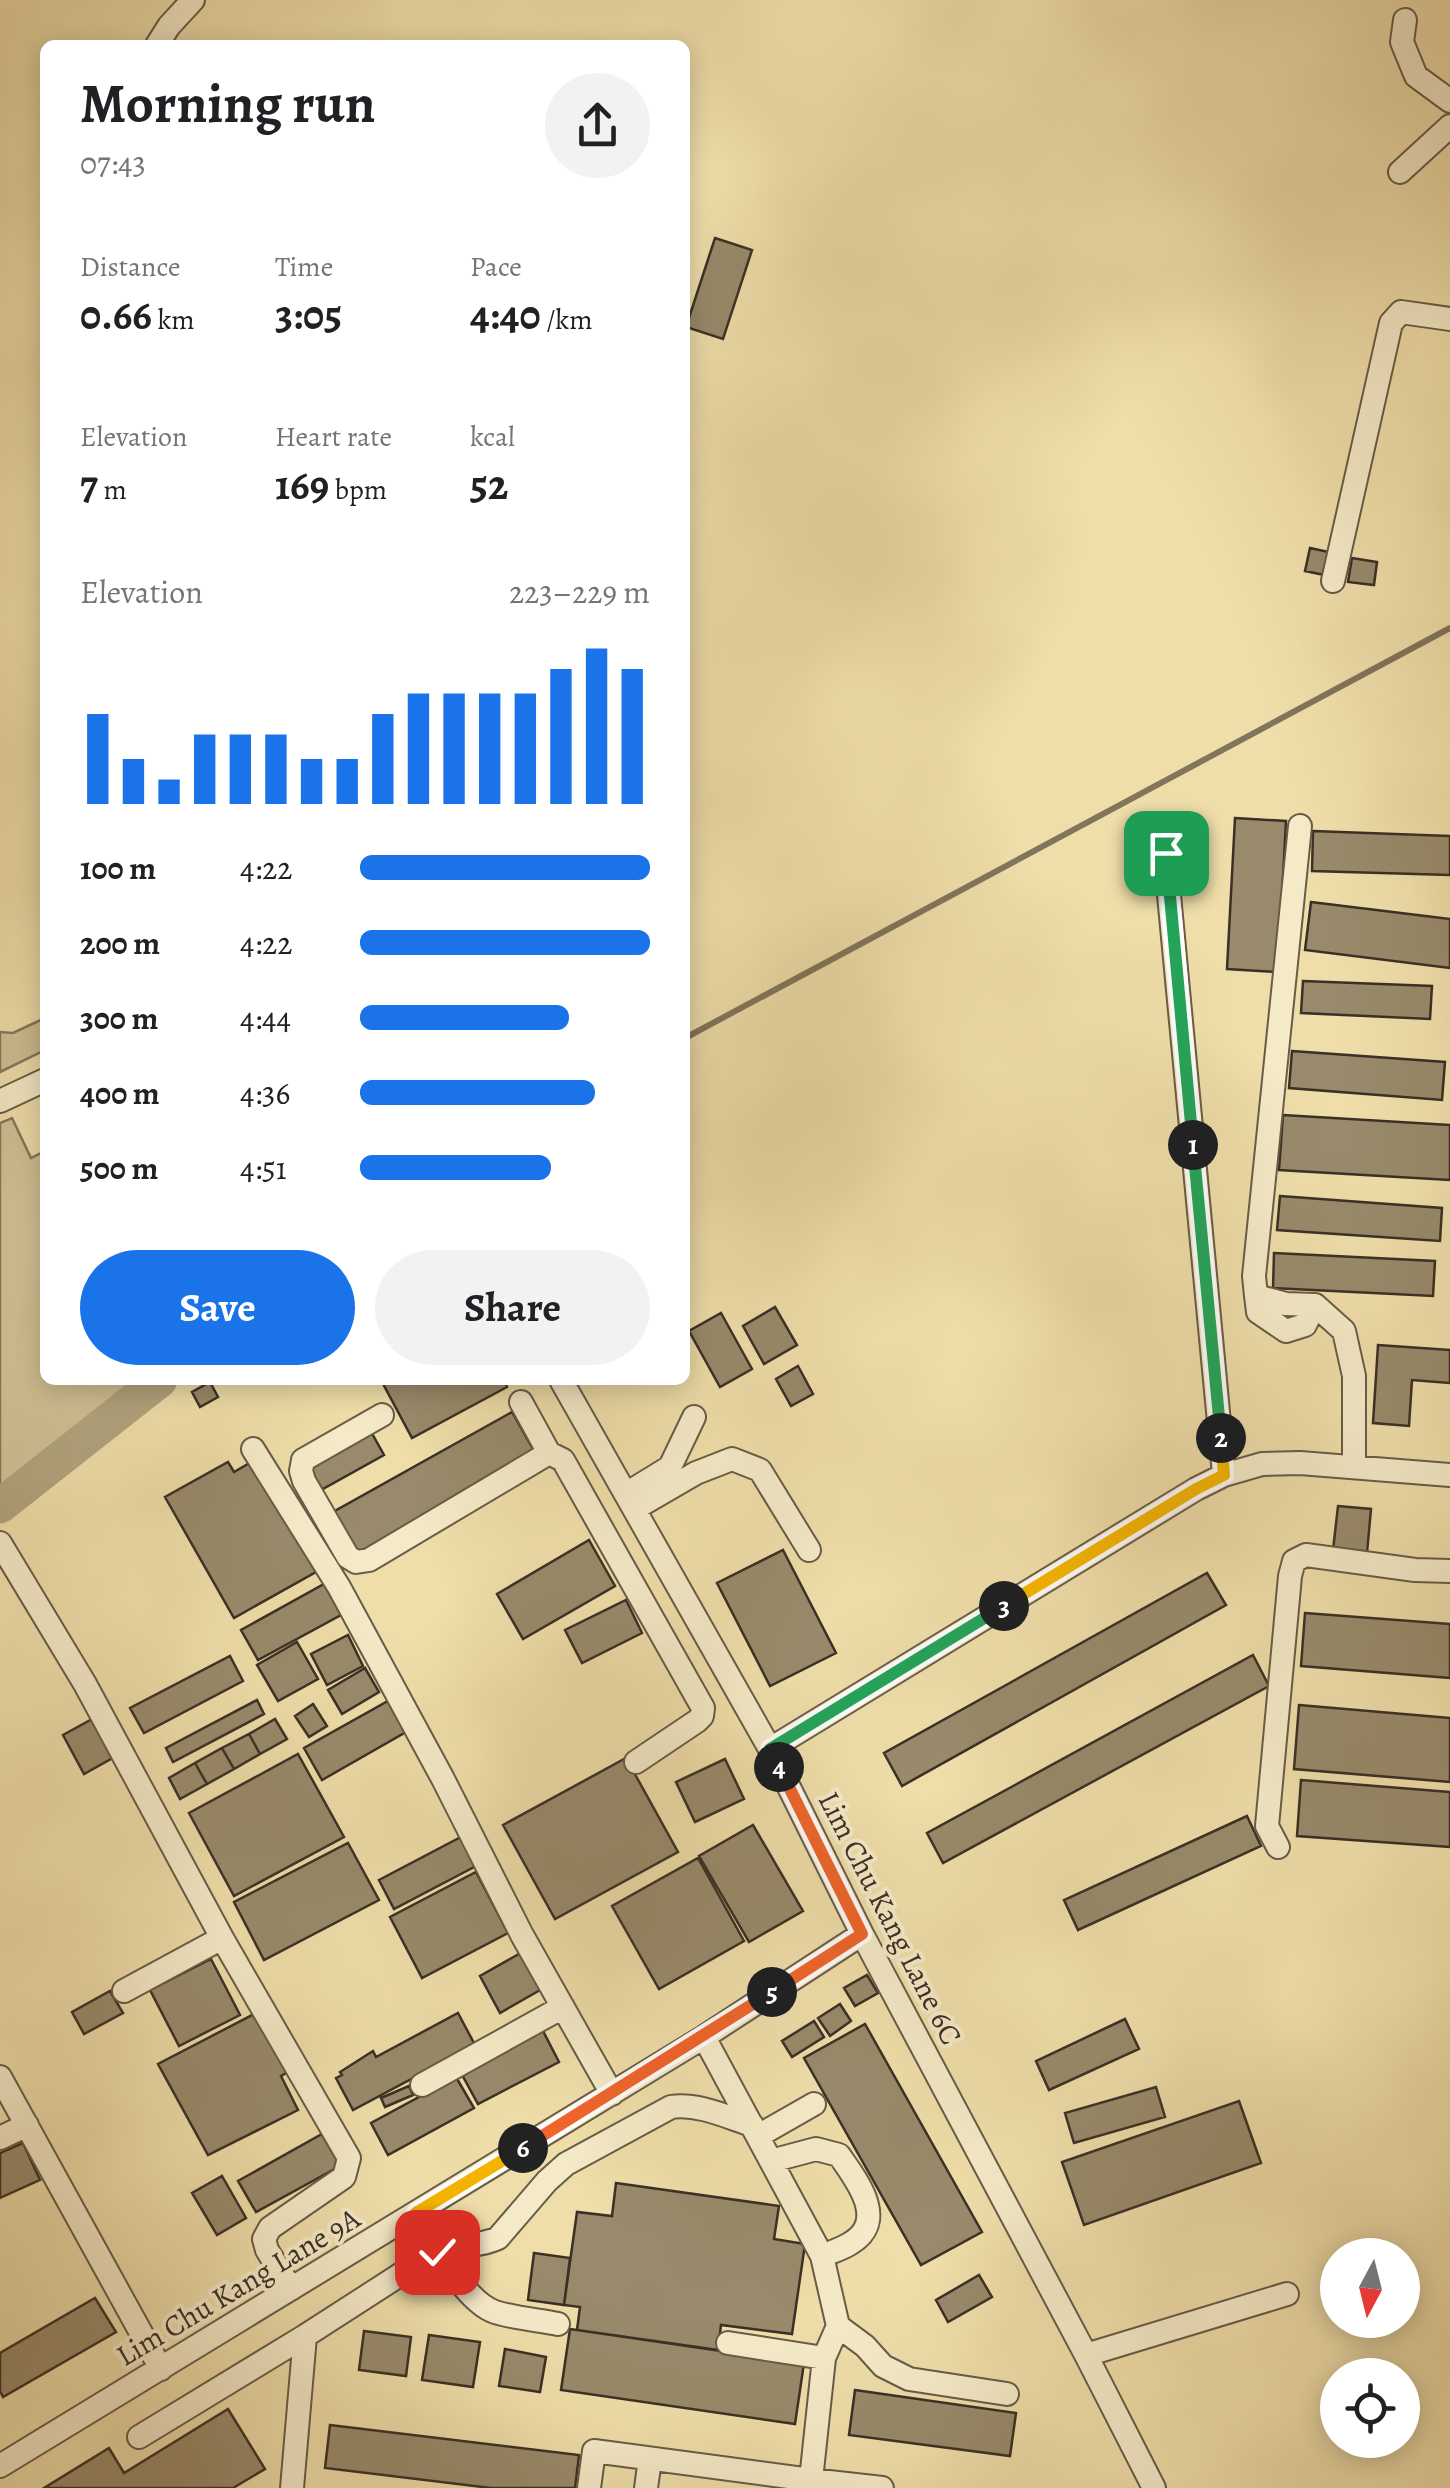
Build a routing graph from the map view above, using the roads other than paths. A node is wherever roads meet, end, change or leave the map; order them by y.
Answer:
1 (193, 0) edge
2 (1405, 20) dead end
3 (160, 40) edge
4 (1450, 101) edge
5 (1450, 126) edge
6 (1400, 172) dead end
7 (1450, 318) edge
8 (1332, 580) dead end
9 (1300, 826) dead end
10 (1166, 853) dead end
11 (40, 1082) edge
12 (0, 1101) edge
13 (565, 1385) edge
14 (521, 1402) dead end
15 (382, 1414) dead end
16 (694, 1417) dead end
17 (253, 1450) dead end
18 (549, 1453) junction
19 (1354, 1467) junction
20 (1224, 1475) junction
21 (1450, 1475) edge
22 (630, 1502) junction
23 (0, 1543) edge
24 (809, 1550) dead end
25 (1450, 1571) edge
26 (726, 1674) junction
27 (694, 1693) junction
28 (770, 1749) junction
29 (636, 1762) dead end
30 (1278, 1847) dead end
31 (862, 1934) junction
32 (222, 1938) junction
33 (124, 1991) dead end
34 (563, 2007) junction
35 (704, 2037) junction
36 (0, 2077) edge
37 (422, 2085) dead end
38 (612, 2094) junction
39 (814, 2104) dead end
40 (27, 2126) junction
41 (755, 2130) junction
42 (0, 2138) edge
43 (771, 2161) junction
44 (416, 2213) junction
45 (437, 2252) junction
46 (822, 2256) junction
47 (291, 2289) junction
48 (1287, 2294) dead end
49 (558, 2324) dead end
50 (838, 2326) junction
51 (305, 2336) junction
52 (728, 2344) dead end
53 (1086, 2355) junction
54 (824, 2358) junction
55 (161, 2368) junction
56 (1007, 2394) dead end
57 (139, 2438) dead end
58 (650, 2458) junction
59 (0, 2466) edge
60 (811, 2480) junction
61 (292, 2488) edge
62 (589, 2488) edge
63 (646, 2488) edge
64 (882, 2488) edge
65 (1154, 2488) edge

1 - 3 street
2 - 4 street
5 - 6 street
7 - 8 street
9 - 19 street
10 - 20 street
11 - 12 street
13 - 22 street, Lim Chu Kang Lane 6C
14 - 18 street
15 - 18 street
16 - 22 street
17 - 34 street
18 - 27 street
19 - 20 street
19 - 21 street
20 - 28 street
22 - 24 street
22 - 26 street, Lim Chu Kang Lane 6C
23 - 32 street
25 - 30 street
26 - 27 street
26 - 28 street, Lim Chu Kang Lane 6C
27 - 29 street
28 - 31 street, Lim Chu Kang Lane 6C
31 - 35 street, Lim Chu Kang Lane 9A
31 - 53 street, Lim Chu Kang Lane 6C
32 - 33 street
32 - 47 street
34 - 37 street
34 - 38 street
35 - 38 street, Lim Chu Kang Lane 9A
35 - 41 street
36 - 40 street
38 - 44 street, Lim Chu Kang Lane 9A
39 - 41 street
40 - 42 street
40 - 55 street
41 - 43 street
41 - 45 street
43 - 46 street
43 - 46 street
44 - 45 street
44 - 47 street, Lim Chu Kang Lane 9A
45 - 49 street
45 - 51 street
46 - 50 street
47 - 55 street, Lim Chu Kang Lane 9A
48 - 53 street
50 - 54 street
50 - 56 street
51 - 57 street
51 - 61 street
52 - 54 street
53 - 65 street, Lim Chu Kang Lane 6C
54 - 60 street
55 - 59 street, Lim Chu Kang Lane 9A
58 - 60 street
58 - 62 street
58 - 63 street
60 - 64 street

